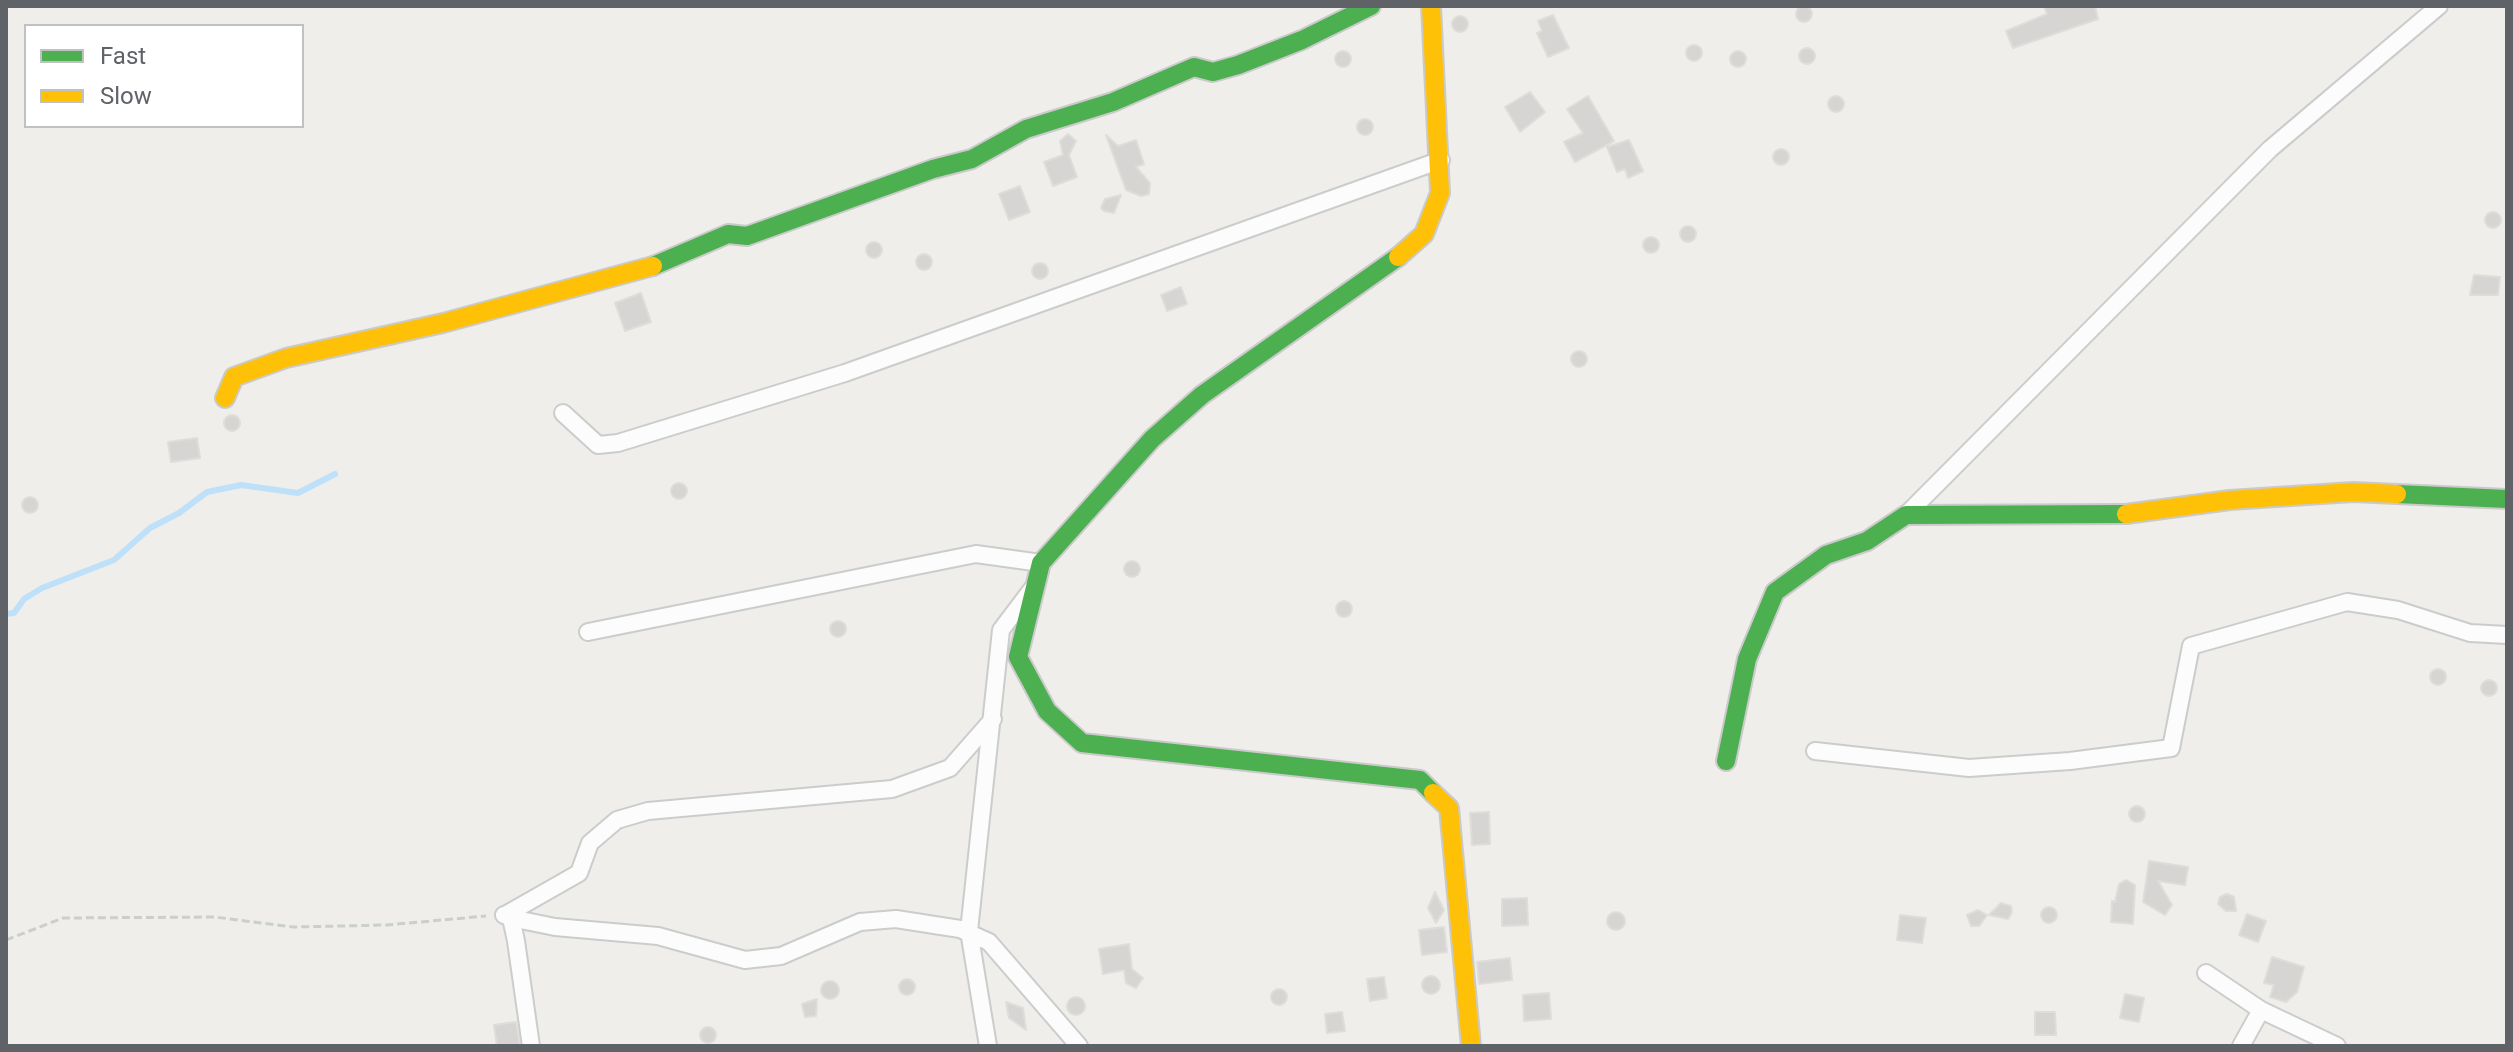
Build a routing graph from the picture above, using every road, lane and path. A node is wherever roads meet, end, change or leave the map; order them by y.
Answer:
1 (1371, 6) edge
2 (1431, 6) edge
3 (2439, 6) edge
4 (1441, 160) junction
5 (225, 398) dead end
6 (563, 413) dead end
7 (2507, 499) edge
8 (1906, 515) junction
9 (1041, 563) junction
10 (1036, 584) junction
11 (588, 632) dead end
12 (2507, 635) edge
13 (993, 719) junction
14 (1815, 751) dead end
15 (1726, 761) dead end
16 (507, 916) junction
17 (969, 931) junction
18 (6, 940) edge
19 (2206, 973) dead end
20 (2261, 1010) junction
21 (531, 1046) edge
22 (988, 1046) edge
23 (1079, 1046) edge
24 (1471, 1046) edge
25 (2241, 1046) edge
26 (2337, 1046) edge

1 - 5 street
2 - 4 street
3 - 8 street
4 - 6 street
4 - 9 street
7 - 8 street
8 - 15 street
9 - 10 street
9 - 11 street
10 - 13 street
10 - 24 street
12 - 14 street
13 - 16 street
13 - 17 street
16 - 17 street
16 - 18 path
16 - 21 street
17 - 22 street
17 - 23 street
19 - 20 street
20 - 25 street
20 - 26 street

